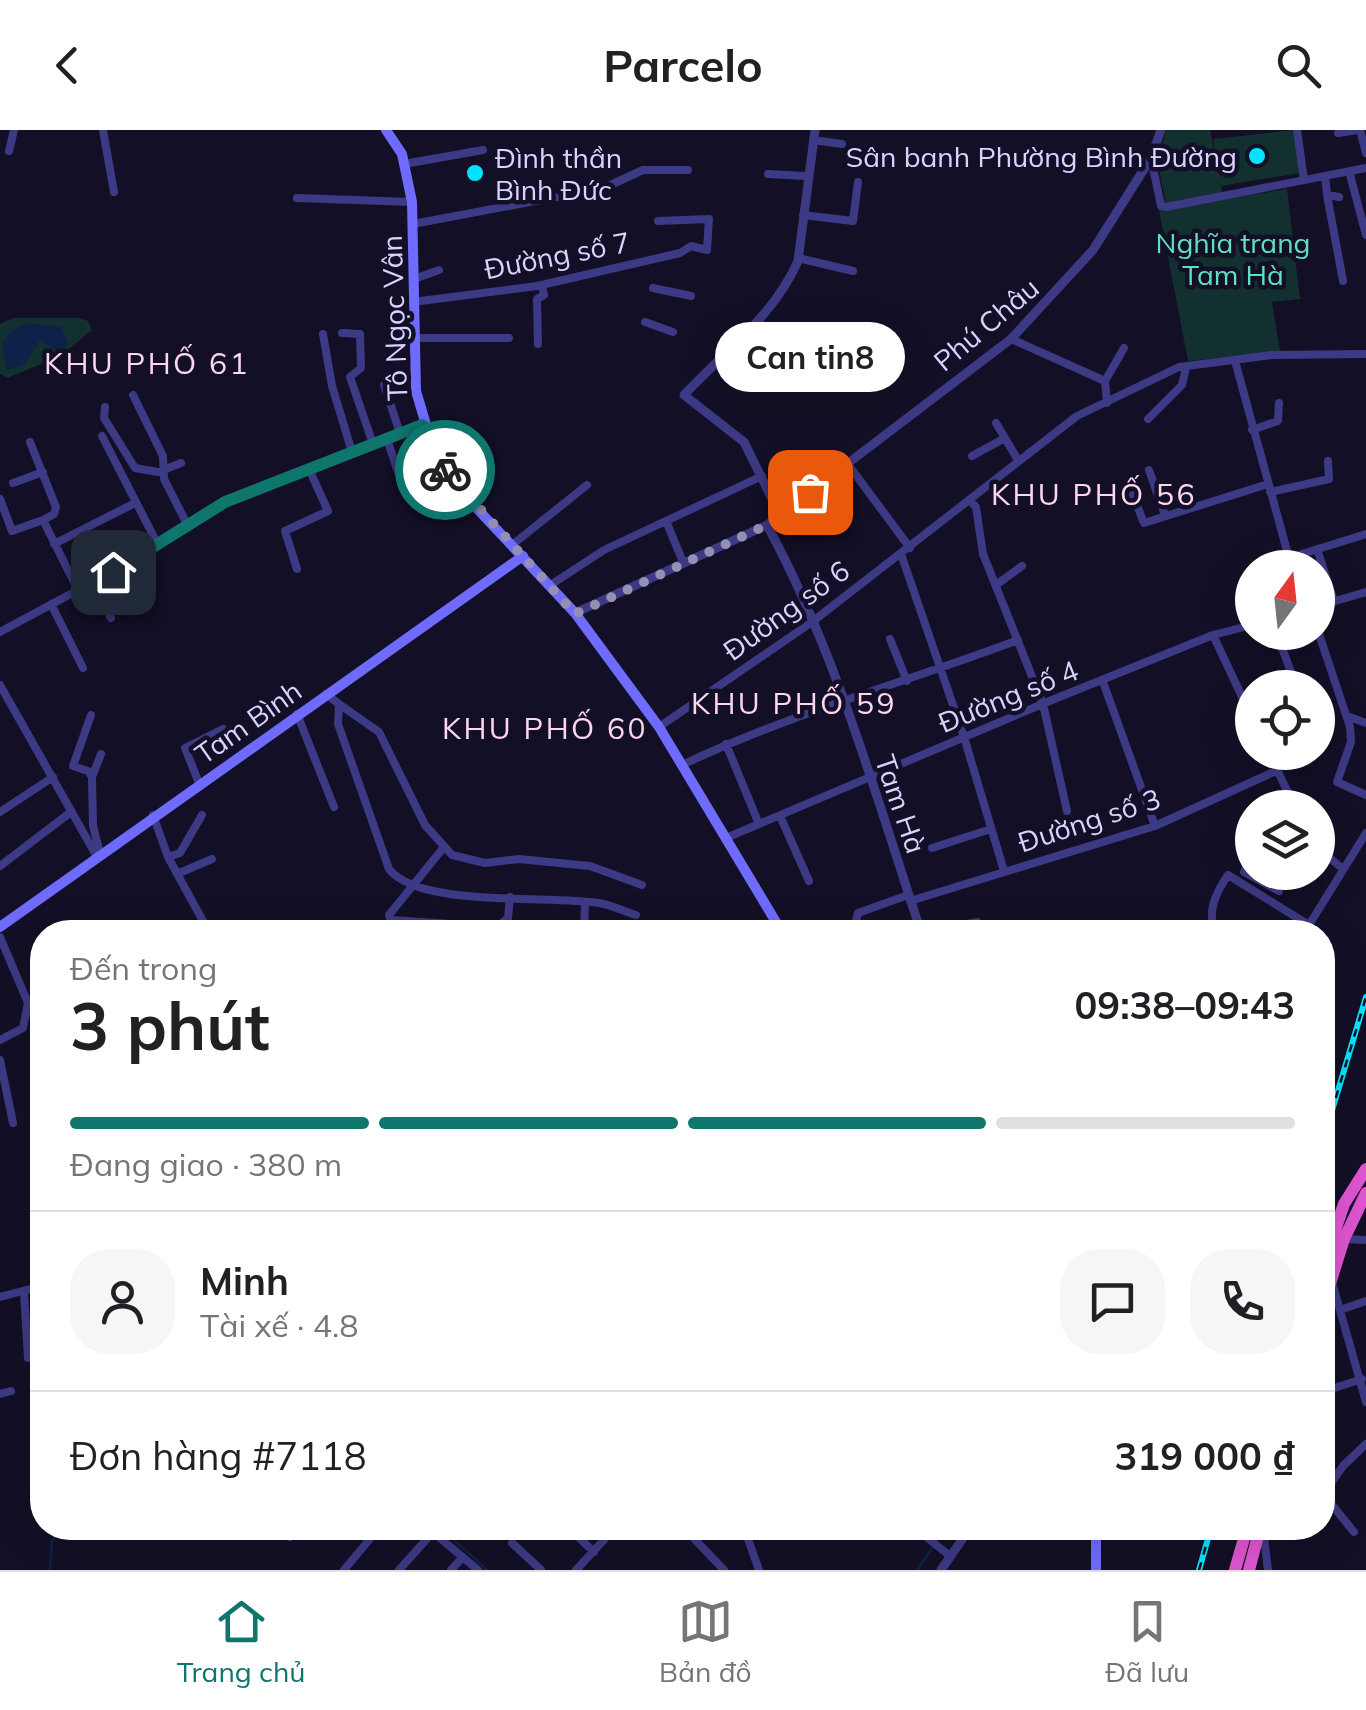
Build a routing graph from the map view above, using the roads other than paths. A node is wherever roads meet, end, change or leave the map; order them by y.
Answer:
1 (14, 130) edge
2 (104, 130) edge
3 (386, 130) edge
4 (1161, 130) edge
5 (1297, 130) edge
6 (1358, 130) edge
7 (1338, 133) dead end
8 (814, 135) edge
9 (842, 144) dead end
10 (483, 150) dead end
11 (9, 152) dead end
12 (1366, 154) edge
13 (1151, 158) junction
14 (404, 164) junction
15 (1366, 168) edge
16 (688, 170) dead end
17 (1349, 171) junction
18 (768, 174) dead end
19 (806, 176) junction
20 (1325, 176) junction
21 (1304, 180) junction
22 (858, 182) dead end
23 (114, 192) dead end
24 (1327, 195) junction
25 (1339, 197) dead end
26 (296, 198) dead end
27 (412, 202) junction
28 (803, 215) junction
29 (658, 221) dead end
30 (413, 224) junction
31 (1366, 236) edge
32 (798, 258) junction
33 (439, 270) dead end
34 (854, 271) dead end
35 (414, 279) junction
36 (1343, 281) dead end
37 (542, 284) junction
38 (653, 288) dead end
39 (691, 296) dead end
40 (414, 302) junction
41 (645, 322) dead end
42 (673, 332) dead end
43 (342, 333) dead end
44 (323, 334) dead end
45 (414, 338) junction
46 (509, 338) dead end
47 (1011, 338) junction
48 (538, 344) dead end
49 (1124, 348) dead end
50 (1366, 354) edge
51 (1235, 362) junction
52 (1186, 368) junction
53 (1106, 381) junction
54 (384, 384) dead end
55 (133, 394) dead end
56 (1279, 403) dead end
57 (1107, 404) junction
58 (105, 408) dead end
59 (1148, 419) dead end
60 (996, 423) dead end
61 (422, 425) junction
62 (1252, 430) junction
63 (400, 434) junction
64 (102, 436) dead end
65 (387, 438) junction
66 (1003, 439) junction
67 (30, 442) dead end
68 (373, 444) junction
69 (352, 452) junction
70 (972, 456) dead end
71 (1018, 460) junction
72 (1328, 461) dead end
73 (846, 463) junction
74 (181, 464) dead end
75 (309, 469) junction
76 (166, 470) junction
77 (1149, 470) dead end
78 (43, 472) junction
79 (398, 472) dead end
80 (762, 476) junction
81 (13, 483) dead end
82 (586, 485) dead end
83 (1269, 488) junction
84 (1133, 495) dead end
85 (0, 499) edge
86 (969, 500) junction
87 (135, 502) junction
88 (780, 515) junction
89 (1166, 515) junction
90 (42, 520) junction
91 (666, 521) junction
92 (187, 524) junction
93 (767, 525) junction
94 (1366, 534) edge
95 (54, 544) junction
96 (157, 544) junction
97 (512, 545) junction
98 (910, 548) junction
99 (1317, 549) joint
100 (900, 554) junction
101 (523, 556) junction
102 (683, 562) junction
103 (1022, 566) dead end
104 (297, 569) dead end
105 (94, 583) junction
106 (996, 585) junction
107 (549, 586) junction
108 (78, 590) junction
109 (1366, 592) edge
110 (1335, 601) edge
111 (51, 604) junction
112 (575, 614) junction
113 (111, 618) dead end
114 (812, 622) junction
115 (1235, 629) edge
116 (0, 632) edge
117 (1213, 635) junction
118 (890, 639) dead end
119 (1018, 640) junction
120 (1325, 650) edge
121 (83, 668) dead end
122 (941, 669) junction
123 (908, 681) junction
124 (1104, 682) junction
125 (1235, 682) edge
126 (0, 685) edge
127 (326, 694) junction
128 (842, 702) junction
129 (339, 704) junction
130 (1043, 704) junction
131 (92, 714) dead end
132 (297, 714) junction
133 (1347, 716) junction
134 (1366, 723) edge
135 (659, 727) junction
136 (223, 729) dead end
137 (964, 737) junction
138 (726, 744) junction
139 (185, 748) junction
140 (172, 752) dead end
141 (101, 754) dead end
142 (684, 764) junction
143 (1278, 770) joint
144 (92, 777) junction
145 (53, 778) junction
146 (869, 778) junction
147 (199, 783) junction
148 (1287, 790) edge
149 (1366, 795) edge
150 (334, 807) dead end
151 (1067, 811) dead end
152 (0, 812) edge
153 (71, 812) junction
154 (153, 815) junction
155 (202, 815) dead end
156 (780, 816) junction
157 (759, 824) junction
158 (1155, 826) junction
159 (991, 829) junction
160 (1366, 833) edge
161 (726, 838) junction
162 (444, 847) junction
163 (932, 848) dead end
164 (98, 854) junction
165 (168, 858) junction
166 (212, 859) dead end
167 (1335, 862) edge
168 (0, 866) edge
169 (1343, 869) junction
170 (1004, 871) junction
171 (177, 874) junction
172 (810, 881) dead end
173 (642, 884) dead end
174 (410, 886) junction
175 (510, 897) junction
176 (909, 898) junction
177 (585, 903) junction
178 (636, 915) dead end
179 (202, 920) edge
180 (391, 920) edge
181 (506, 920) edge
182 (584, 920) edge
183 (775, 920) edge
184 (856, 920) edge
185 (917, 920) edge
186 (1211, 920) edge
187 (1302, 920) edge
188 (1311, 920) edge
189 (0, 927) edge
190 (0, 937) edge
191 (0, 1040) edge
192 (0, 1060) edge
193 (12, 1123) dead end
194 (1366, 1169) edge
195 (1366, 1194) edge
196 (1344, 1240) junction
197 (1366, 1240) edge
198 (1335, 1241) edge
199 (1335, 1258) edge
200 (30, 1290) edge
201 (24, 1292) junction
202 (1335, 1296) edge
203 (0, 1297) edge
204 (1366, 1301) edge
205 (1340, 1310) junction
206 (28, 1358) dead end
207 (1361, 1358) edge
208 (1362, 1379) junction
209 (1335, 1388) edge
210 (11, 1391) dead end
211 (0, 1394) edge
212 (1366, 1402) edge
213 (1366, 1444) edge
214 (1335, 1477) edge
215 (1335, 1509) edge
216 (1354, 1532) dead end
217 (369, 1540) edge
218 (423, 1540) edge
219 (443, 1540) edge
220 (582, 1540) edge
221 (604, 1540) edge
222 (695, 1540) edge
223 (748, 1540) edge
224 (932, 1540) edge
225 (961, 1540) edge
226 (1096, 1540) edge
227 (1244, 1540) edge
228 (1259, 1540) edge
229 (1261, 1540) edge
230 (512, 1543) dead end
231 (594, 1552) junction
232 (463, 1556) junction
233 (950, 1556) junction
234 (580, 1569) edge
235 (344, 1570) edge
236 (399, 1570) edge
237 (452, 1570) edge
238 (478, 1570) edge
239 (541, 1570) edge
240 (724, 1570) edge
241 (759, 1570) edge
242 (941, 1570) edge
243 (1096, 1570) edge
244 (1235, 1570) edge
245 (1249, 1570) edge
246 (1268, 1570) edge

1 - 11 street
2 - 23 street
3 - 14 main road, Tô Ngọc Vân
4 - 13 street, Phú Châu
5 - 21 street
6 - 7 street
6 - 12 street
8 - 9 street
8 - 19 street
10 - 14 street
13 - 21 street
13 - 47 street, Phú Châu
14 - 27 main road, Tô Ngọc Vân
15 - 17 street
16 - 30 street
17 - 20 street
17 - 31 street
18 - 19 street
19 - 28 street
20 - 21 street
20 - 24 street
22 - 28 street
24 - 25 street
24 - 36 street
26 - 27 street
27 - 30 main road, Tô Ngọc Vân
28 - 32 street
29 - 37 street, Đường số 7
30 - 35 main road, Tô Ngọc Vân
32 - 34 street
32 - 80 street
33 - 35 street
35 - 40 main road, Tô Ngọc Vân
37 - 40 street, Đường số 7
37 - 48 street
38 - 39 street
40 - 45 main road, Tô Ngọc Vân
41 - 42 street
43 - 68 street
44 - 69 street
45 - 46 street
45 - 61 main road, Tô Ngọc Vân
47 - 53 street
47 - 73 street, Phú Châu
49 - 53 street
50 - 51 street, Đường số 6
51 - 52 street, Đường số 6
51 - 62 street
52 - 57 street, Đường số 6
52 - 59 street
53 - 57 street
54 - 63 street
55 - 76 street
56 - 62 street
57 - 71 street, Đường số 6
58 - 76 street
60 - 66 street
61 - 63 street
61 - 97 main road, Tô Ngọc Vân
62 - 83 street
63 - 65 street
64 - 87 street
65 - 68 street
65 - 79 street
66 - 70 street
66 - 71 street
67 - 78 street
68 - 69 street
69 - 75 street
71 - 86 street, Đường số 6
72 - 83 street
73 - 88 street, Phú Châu
73 - 98 street
74 - 76 street
75 - 92 street
75 - 104 street
76 - 92 street
77 - 89 street
78 - 81 street
78 - 90 street
80 - 88 street
80 - 91 street
82 - 97 street
83 - 89 street
83 - 99 street
84 - 89 street
85 - 90 street
86 - 98 street, Đường số 6
86 - 106 street
87 - 95 street
87 - 96 street
88 - 93 street, Phú Châu
90 - 95 street
91 - 102 street
91 - 107 street
92 - 96 street
93 - 102 street, Phú Châu
93 - 114 street, Tam Hà
94 - 99 street
95 - 108 street
96 - 105 street
97 - 101 main road, Tô Ngọc Vân
98 - 100 street, Đường số 6
100 - 114 street, Đường số 6
100 - 122 street
101 - 107 main road, Tô Ngọc Vân
101 - 127 main road, Tam Bình
102 - 112 street, Phú Châu
103 - 106 street
105 - 108 street
105 - 113 street
106 - 119 street
107 - 112 main road, Tô Ngọc Vân
108 - 111 street
109 - 110 street
111 - 116 street
111 - 121 street
112 - 135 main road, Tô Ngọc Vân
114 - 128 street, Tam Hà
114 - 135 street, Đường số 6
115 - 117 street, Đường số 4
117 - 124 street, Đường số 4
117 - 125 street
118 - 123 street
119 - 122 street
119 - 130 street
120 - 133 street
122 - 123 street
122 - 137 street
123 - 128 street
124 - 130 street, Đường số 4
124 - 158 street
126 - 145 street
127 - 129 street
127 - 132 main road, Tam Bình
128 - 138 street
128 - 146 street, Tam Hà
129 - 162 street
129 - 174 street
130 - 137 street, Đường số 4
130 - 151 street
131 - 144 street
132 - 147 main road, Tam Bình
132 - 150 street
133 - 134 street
133 - 149 street
135 - 142 main road, Tô Ngọc Vân
136 - 139 street
137 - 146 street, Đường số 4
137 - 159 street
138 - 142 street
138 - 157 street
139 - 140 street
139 - 147 street
141 - 144 street
142 - 161 main road, Tô Ngọc Vân
143 - 148 street
143 - 158 street, Đường số 3
144 - 164 street
145 - 152 street
145 - 153 street
146 - 156 street, Đường số 4
146 - 176 street, Tam Hà
147 - 154 main road, Tam Bình
153 - 164 street
153 - 168 street
154 - 164 main road, Tam Bình
154 - 165 street
155 - 165 street
156 - 157 street, Đường số 4
156 - 172 street
157 - 161 street, Đường số 4
158 - 170 street, Đường số 3
159 - 163 street
159 - 170 street
160 - 169 street
161 - 183 main road, Tô Ngọc Vân
162 - 173 street
162 - 174 street
164 - 189 main road, Tam Bình
165 - 171 street
166 - 171 street
167 - 169 street
169 - 188 street
170 - 176 street, Đường số 3
171 - 179 street
174 - 175 street
174 - 180 street
175 - 177 street
175 - 181 street
176 - 184 street, Đường số 3
176 - 185 street, Tam Hà
177 - 178 street
177 - 182 street
186 - 187 street
190 - 191 street
192 - 193 street
194 - 198 highway
195 - 196 highway
196 - 197 street
196 - 199 highway
200 - 201 street
201 - 203 street
201 - 206 street
202 - 205 street
204 - 205 street
205 - 207 street
207 - 208 street
208 - 209 street
208 - 212 street
210 - 211 street
213 - 214 street
215 - 216 street
217 - 235 street
218 - 236 street
219 - 232 street
220 - 231 street
221 - 231 street
222 - 240 street
223 - 241 street
224 - 233 street
225 - 233 street
226 - 243 main road
227 - 244 highway
228 - 245 highway
229 - 246 street
230 - 239 street
231 - 234 street
232 - 237 street
232 - 238 street
233 - 242 street

